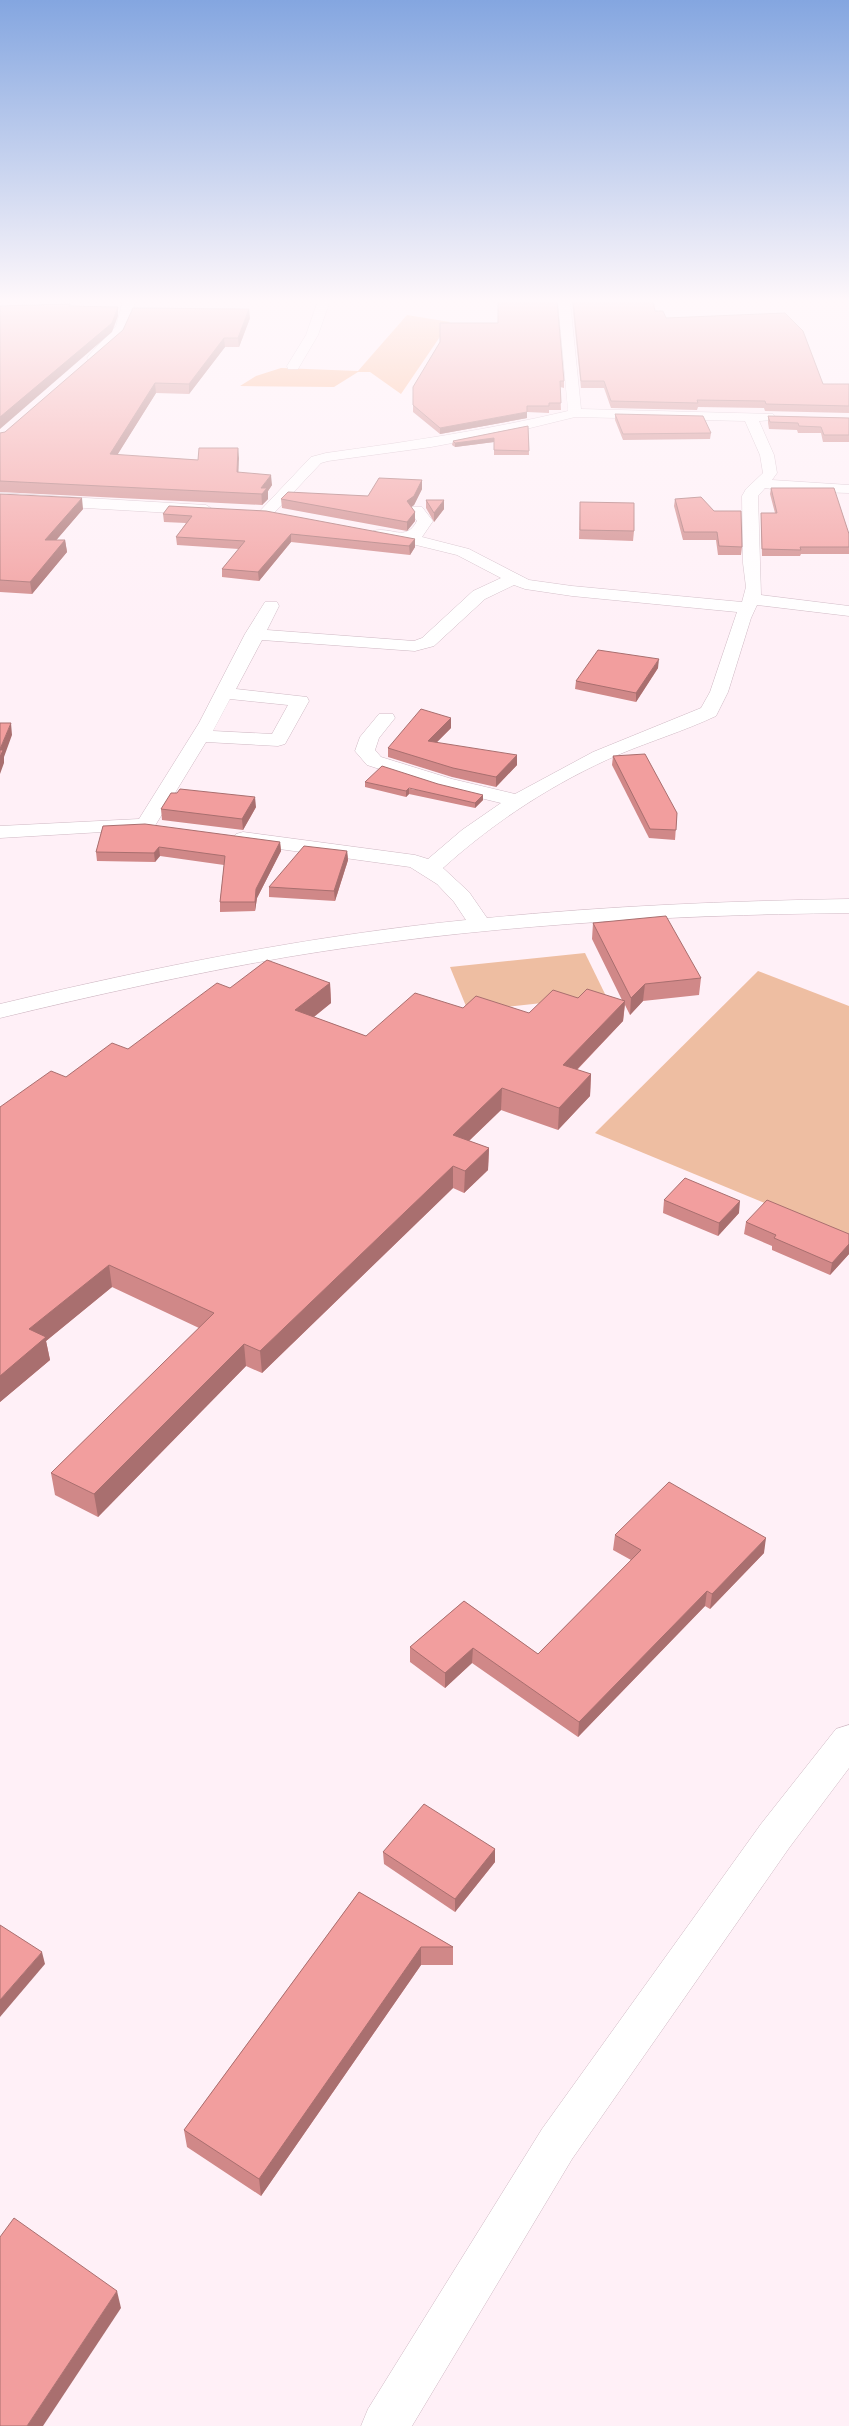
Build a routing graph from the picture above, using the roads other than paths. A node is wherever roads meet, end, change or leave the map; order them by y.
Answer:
1 (569, 414) edge
2 (628, 414) edge
3 (750, 417) junction
4 (780, 418) edge
5 (762, 483) junction
6 (849, 489) edge
7 (0, 498) edge
8 (220, 510) edge
9 (417, 510) edge
10 (248, 511) edge
11 (267, 512) junction
12 (284, 516) edge
13 (360, 530) edge
14 (409, 538) junction
15 (512, 579) junction
16 (750, 603) junction
17 (271, 606) dead end
18 (849, 611) edge
19 (254, 634) junction
20 (224, 693) junction
21 (386, 718) dead end
22 (200, 736) junction
23 (518, 800) junction
24 (0, 832) edge
25 (220, 836) edge
26 (431, 867) junction
27 (849, 906) edge
28 (481, 926) junction
29 (0, 1011) edge
30 (849, 1740) edge
31 (385, 2426) edge

1 - 11 street
2 - 3 street
3 - 4 street
3 - 5 street
5 - 6 street
5 - 16 street
7 - 8 street
9 - 14 street
10 - 11 street
11 - 12 street
13 - 14 street
14 - 15 street
15 - 16 street
15 - 19 street
16 - 18 street
16 - 23 street
17 - 19 street
19 - 20 street
20 - 22 street
20 - 22 street
21 - 23 street
22 - 24 street
23 - 26 street
25 - 26 street
26 - 28 street
27 - 28 street
28 - 29 street
30 - 31 street

